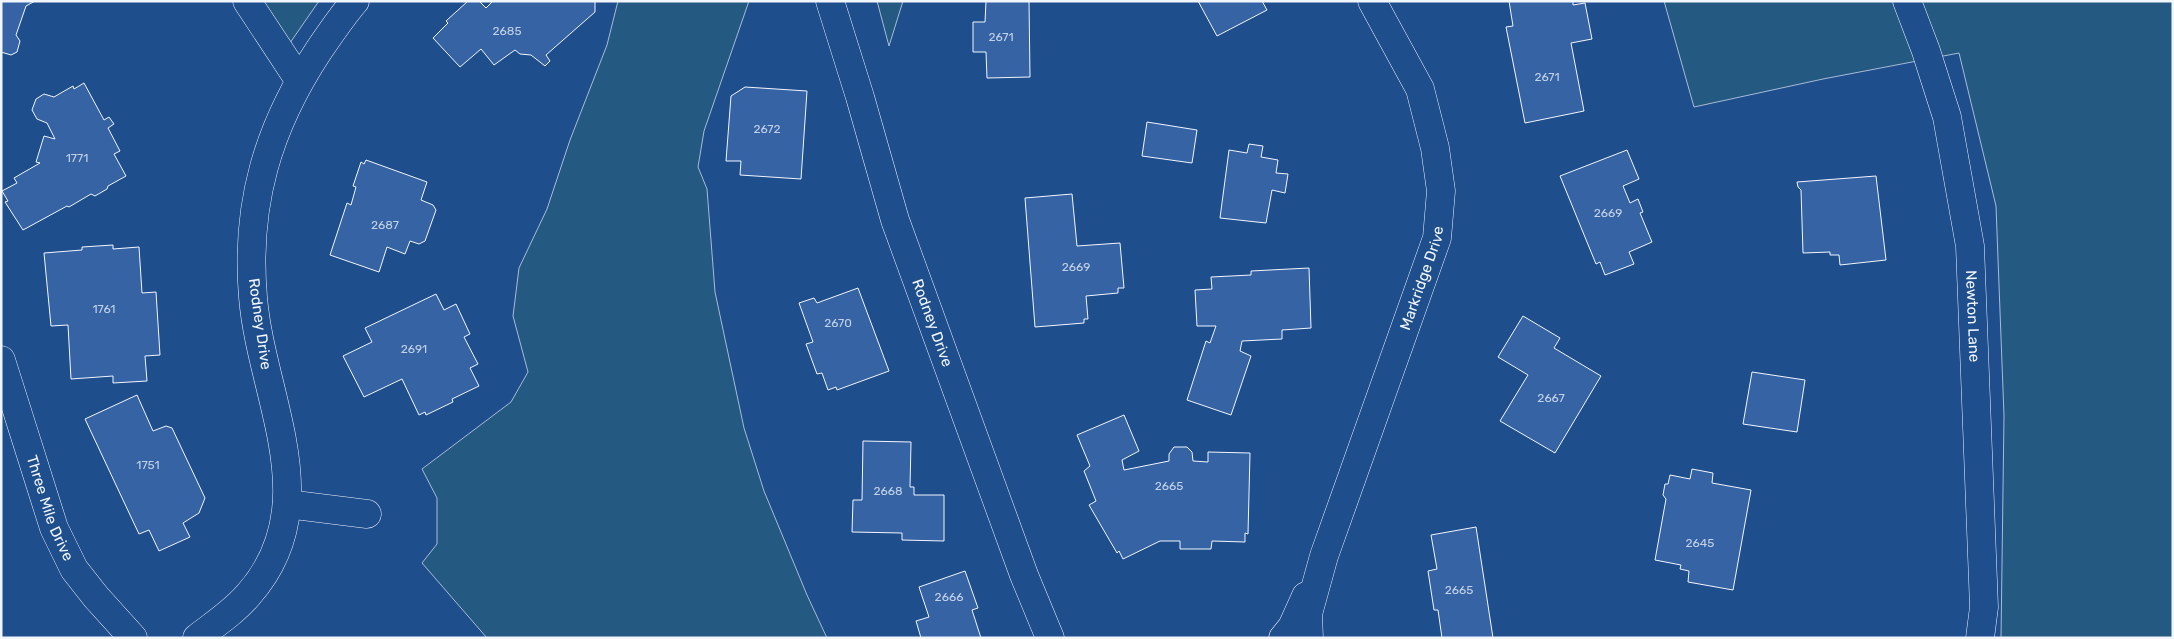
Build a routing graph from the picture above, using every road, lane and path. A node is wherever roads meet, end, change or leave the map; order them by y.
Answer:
1 (247, 1) edge
2 (355, 1) edge
3 (830, 1) edge
4 (1372, 1) edge
5 (1908, 1) edge
6 (299, 80) junction
7 (1, 360) edge
8 (287, 504) junction
9 (367, 514) dead end
10 (1324, 556) junction
11 (133, 638) edge
12 (197, 638) edge
13 (1050, 638) edge
14 (1283, 638) edge
15 (1309, 638) edge
16 (1980, 638) edge

1 - 6 street
2 - 6 street, Rodney Drive
3 - 13 street, Rodney Drive
4 - 10 street, Markridge Drive
5 - 16 street, Newton Lane
6 - 8 street, Rodney Drive
7 - 11 street, Three Mile Drive
8 - 9 street
8 - 12 street, Rodney Drive
10 - 14 street, Markridge Drive
10 - 15 street, Markridge Drive

